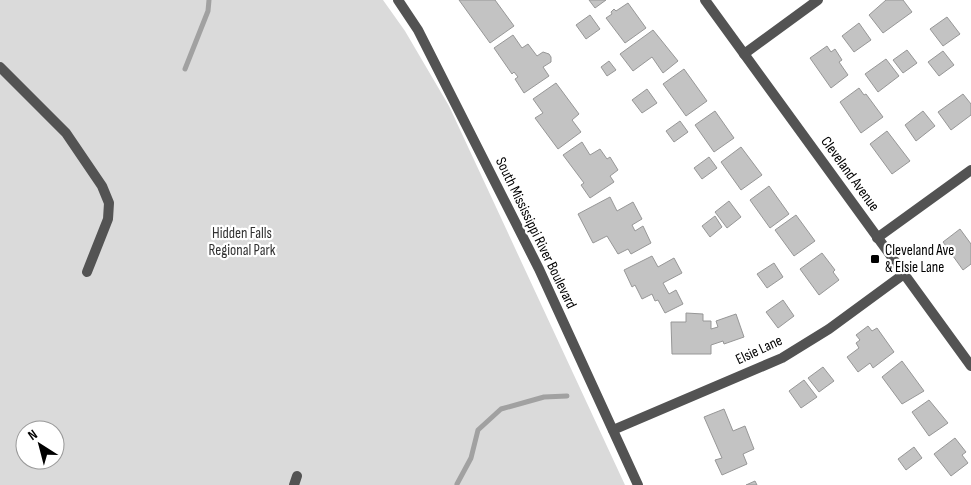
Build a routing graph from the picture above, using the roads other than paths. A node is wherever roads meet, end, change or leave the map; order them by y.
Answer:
1 (398, 0) edge
2 (705, 0) edge
3 (818, 0) edge
4 (744, 54) junction
5 (0, 67) edge
6 (971, 170) edge
7 (877, 238) junction
8 (87, 272) dead end
9 (904, 274) junction
10 (971, 366) edge
11 (613, 430) junction
12 (638, 485) edge

1 - 11 street, South Mississippi River Boulevard
2 - 4 street, Cleveland Avenue
3 - 4 street
4 - 7 street, Cleveland Avenue
5 - 8 street
6 - 7 street
7 - 9 street, Cleveland Avenue
9 - 10 street, Cleveland Avenue
9 - 11 street, Elsie Lane
11 - 12 street, South Mississippi River Boulevard

